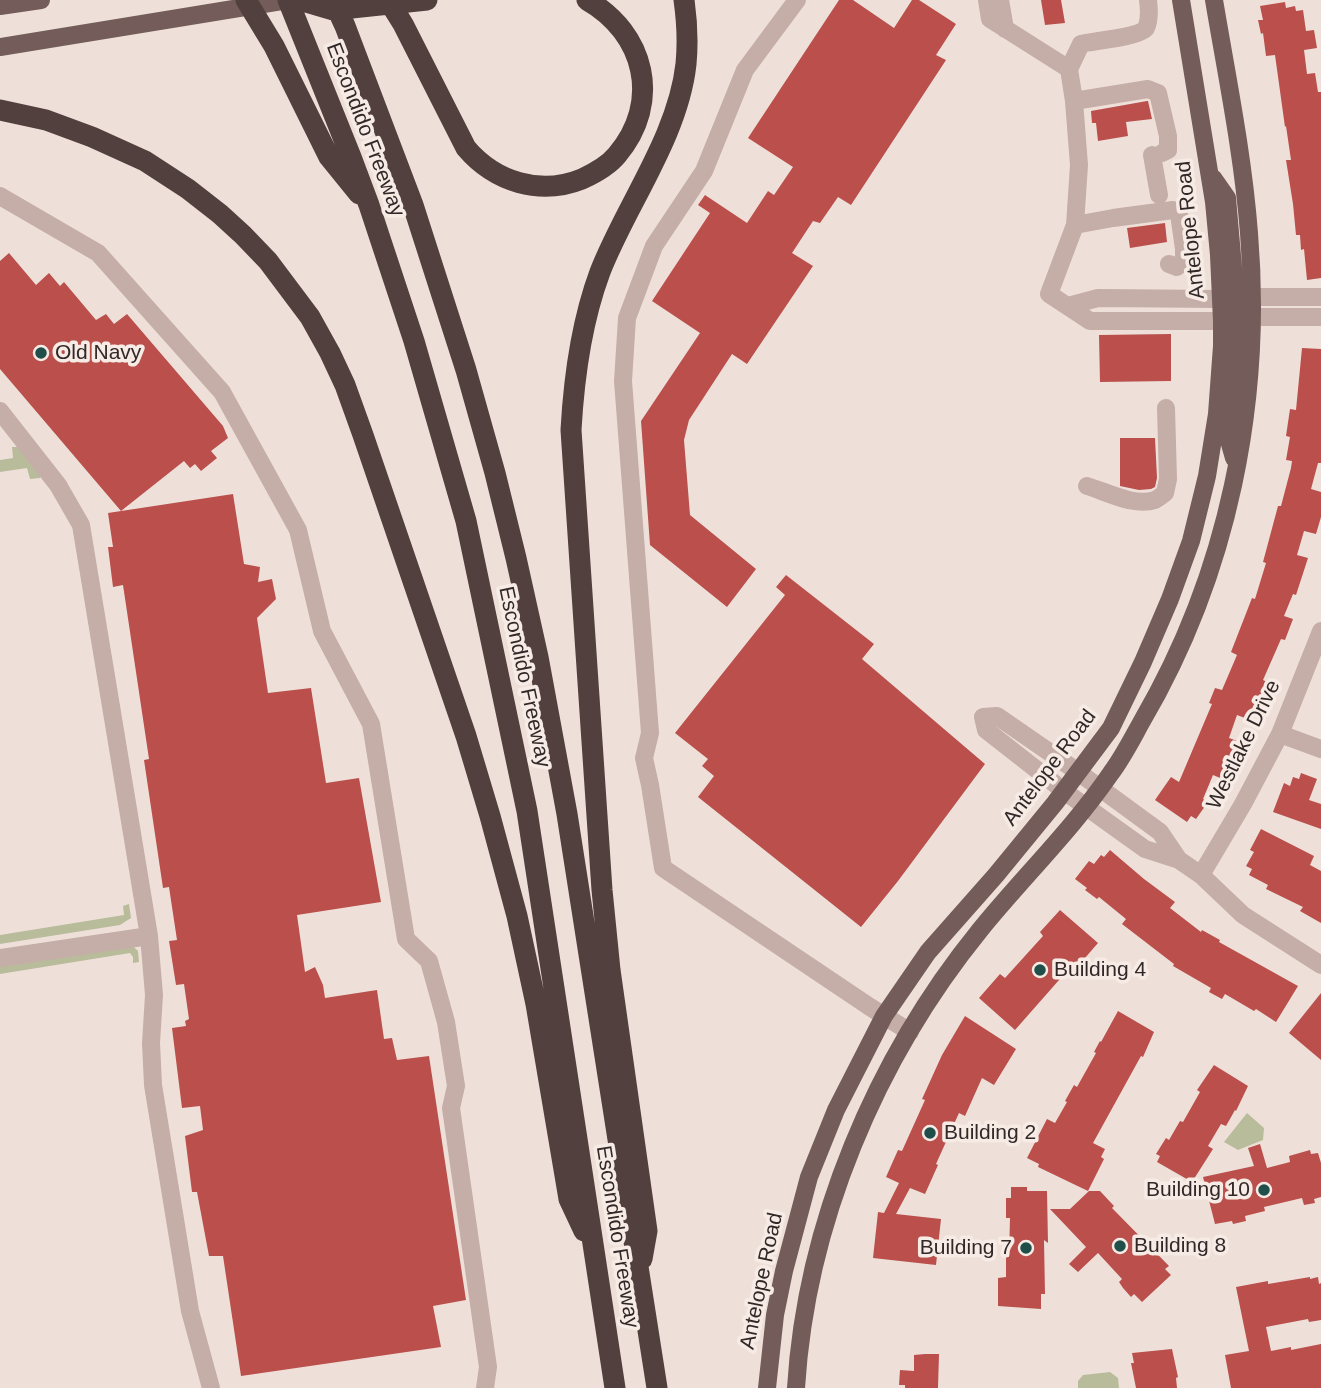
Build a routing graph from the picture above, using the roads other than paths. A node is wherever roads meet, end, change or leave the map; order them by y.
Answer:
1 (41, 0) edge
2 (246, 0) edge
3 (288, 0) edge
4 (299, 0) edge
5 (333, 0) edge
6 (388, 0) edge
7 (427, 0) edge
8 (587, 0) edge
9 (684, 0) edge
10 (797, 0) edge
11 (987, 0) edge
12 (1000, 0) edge
13 (1148, 0) edge
14 (1181, 0) edge
15 (1214, 0) edge
16 (0, 6) edge
17 (1005, 29) junction
18 (0, 47) edge
19 (1069, 69) junction
20 (1074, 101) junction
21 (0, 110) edge
22 (1209, 172) junction
23 (1159, 195) dead end
24 (0, 196) edge
25 (369, 205) junction
26 (1075, 225) junction
27 (1169, 264) dead end
28 (1252, 297) junction
29 (1321, 297) edge
30 (1221, 299) junction
31 (1068, 306) junction
32 (1252, 317) junction
33 (1321, 317) edge
34 (1222, 321) junction
35 (1166, 408) dead end
36 (0, 411) edge
37 (1237, 468) junction
38 (1087, 486) dead end
39 (1321, 631) edge
40 (1280, 734) junction
41 (1321, 750) edge
42 (1079, 772) junction
43 (1100, 789) junction
44 (1064, 791) junction
45 (1087, 806) junction
46 (1179, 860) junction
47 (1201, 875) junction
48 (149, 936) junction
49 (0, 958) edge
50 (1321, 965) edge
51 (884, 1016) junction
52 (910, 1032) junction
53 (595, 1254) junction
54 (639, 1275) junction
55 (211, 1388) edge
56 (485, 1388) edge
57 (615, 1388) edge
58 (657, 1388) edge
59 (766, 1388) edge
60 (796, 1388) edge

1 - 16 main road
2 - 25 highway
3 - 18 main road
3 - 25 highway, Escondido Freeway
4 - 7 highway
5 - 54 highway, Escondido Freeway
6 - 8 highway
9 - 54 highway
10 - 51 street
11 - 17 street
12 - 17 street
13 - 19 street
14 - 22 main road, Antelope Road
15 - 28 main road
17 - 19 street
19 - 20 street
20 - 23 street
20 - 26 street
21 - 53 highway
22 - 30 main road, Antelope Road
22 - 32 main road
24 - 56 street
25 - 53 highway, Escondido Freeway
26 - 27 street
26 - 31 street
28 - 29 street
28 - 32 main road
30 - 31 street
30 - 34 main road, Antelope Road
30 - 37 main road
31 - 34 street
32 - 33 street
32 - 37 main road
34 - 42 main road, Antelope Road
35 - 38 street
36 - 48 street
37 - 43 main road
39 - 40 street, Westlake Drive
40 - 41 street
40 - 47 street, Westlake Drive
42 - 43 street
42 - 44 main road, Antelope Road
42 - 44 street
43 - 45 main road
43 - 46 street
44 - 45 street
44 - 51 main road, Antelope Road
45 - 46 street
45 - 52 main road
46 - 47 street
47 - 50 street
48 - 49 street
48 - 55 street
51 - 52 street
51 - 59 main road, Antelope Road
52 - 60 main road
53 - 57 highway, Escondido Freeway
54 - 58 highway, Escondido Freeway

